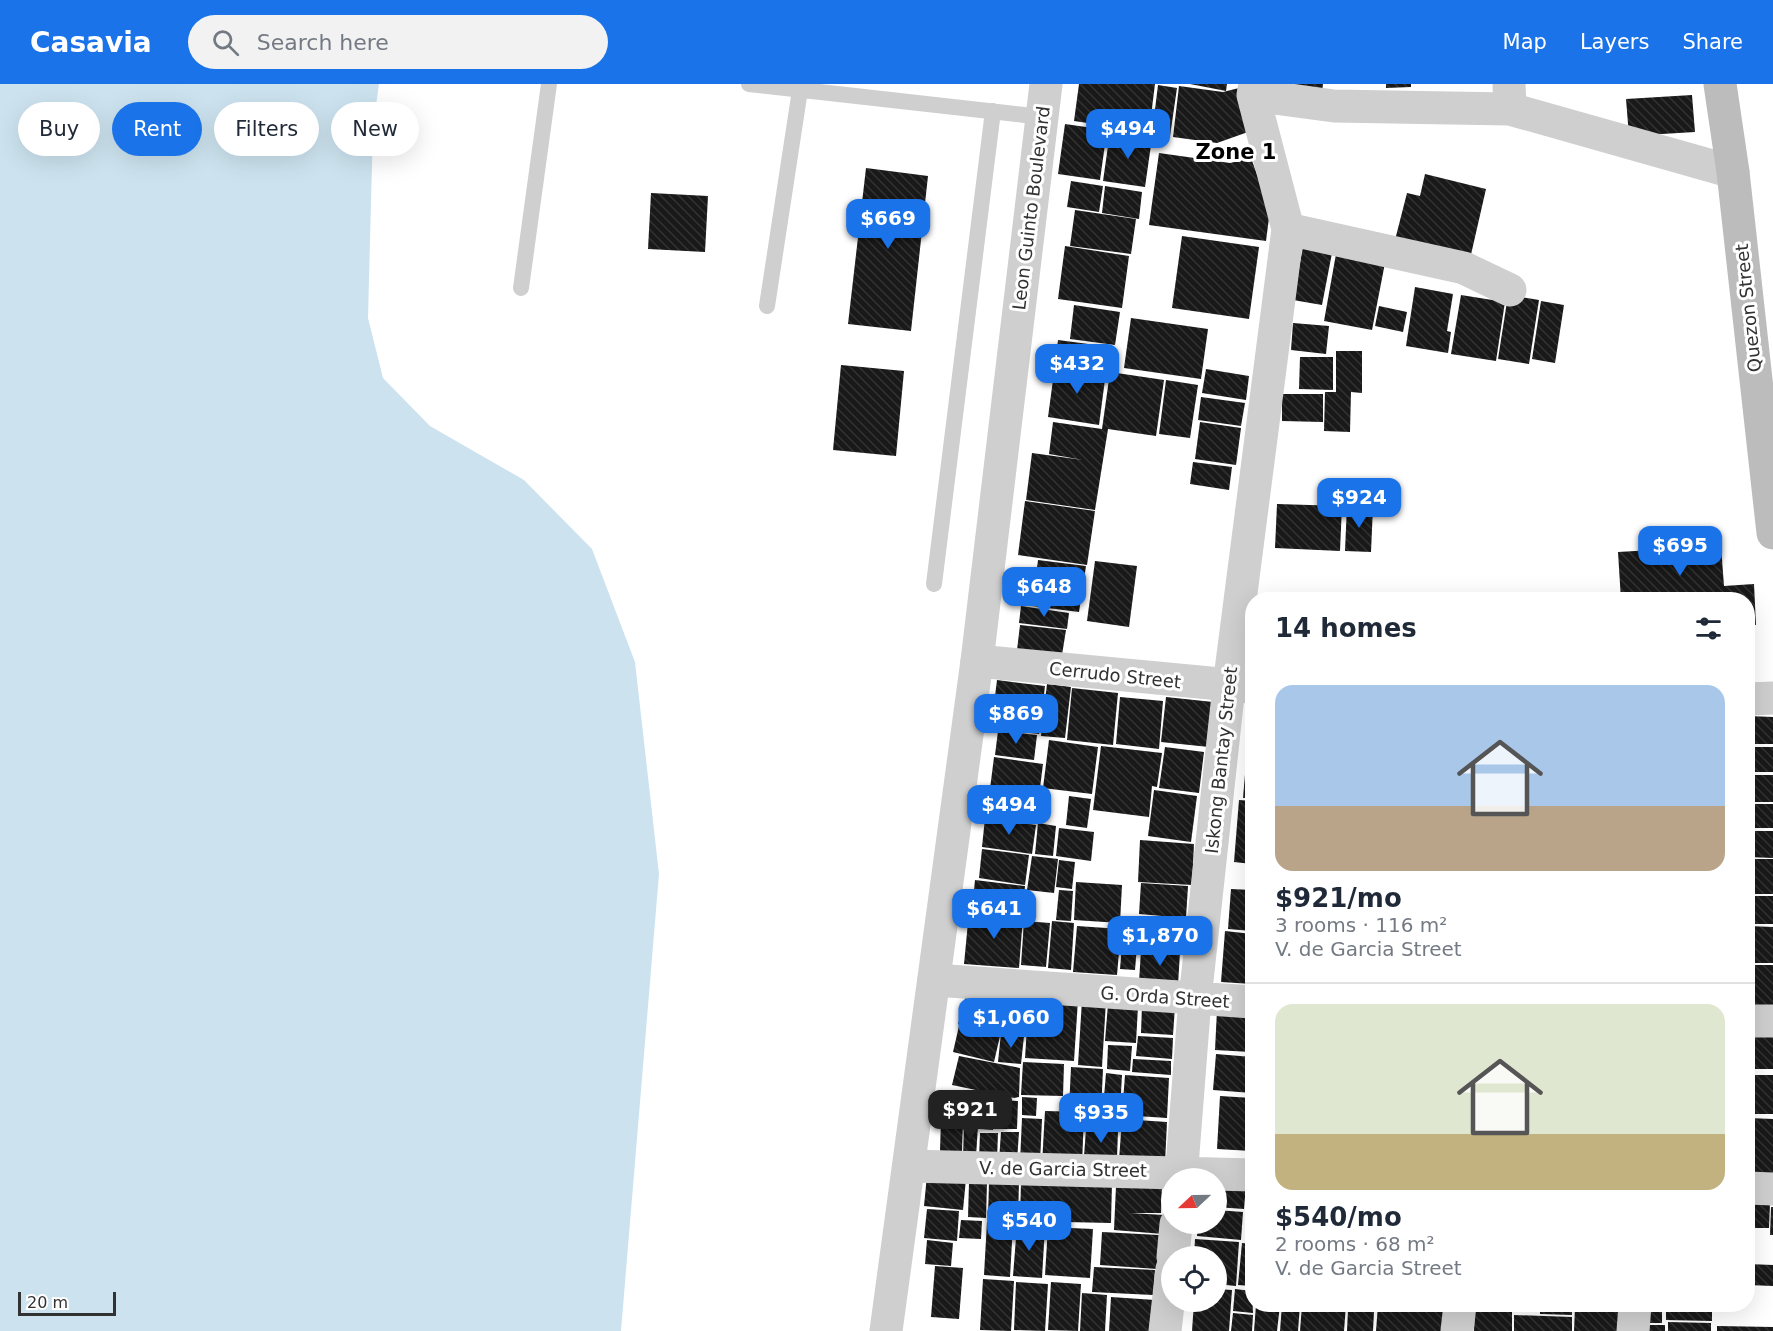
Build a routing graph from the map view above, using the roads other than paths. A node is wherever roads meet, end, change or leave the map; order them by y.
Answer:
1 (549, 84) edge
2 (749, 84) edge
3 (1046, 84) edge
4 (1720, 84) edge
5 (1254, 89) edge
6 (800, 90) junction
7 (1336, 95) edge
8 (1509, 97) edge
9 (993, 111) junction
10 (1042, 117) junction
11 (1733, 172) junction
12 (1287, 229) junction
13 (521, 288) dead end
14 (1510, 290) dead end
15 (767, 306) dead end
16 (1773, 533) edge
17 (934, 584) dead end
18 (1251, 592) edge
19 (1245, 647) edge
20 (977, 661) junction
21 (1241, 687) edge
22 (1773, 698) edge
23 (1755, 699) edge
24 (934, 980) junction
25 (1195, 999) junction
26 (1245, 1002) edge
27 (1755, 1021) edge
28 (1773, 1022) edge
29 (909, 1166) junction
30 (1182, 1168) edge
31 (1161, 1174) edge
32 (1227, 1174) edge
33 (1245, 1174) edge
34 (1755, 1188) edge
35 (1773, 1189) edge
36 (1167, 1312) edge
37 (1459, 1312) edge
38 (1635, 1312) edge
39 (886, 1331) edge
40 (1165, 1331) edge
41 (1457, 1331) edge
42 (1634, 1331) edge

1 - 13 lane
2 - 6 lane
3 - 10 street, Leon Guinto Boulevard
4 - 11 main road, Quezon Street
5 - 7 street, Iskong Bantay Street
5 - 12 street, Iskong Bantay Street
6 - 9 lane
6 - 15 lane
7 - 8 street, Iskong Bantay Street
8 - 11 street, Iskong Bantay Street
9 - 10 lane
9 - 17 lane
10 - 20 street, Leon Guinto Boulevard
11 - 16 main road, Quezon Street
12 - 14 street
12 - 18 street, Iskong Bantay Street
19 - 21 street, Iskong Bantay Street
20 - 21 street, Cerrudo Street
20 - 24 street, Leon Guinto Boulevard
21 - 25 street, Iskong Bantay Street
22 - 23 street
24 - 25 street, G. Orda Street
24 - 29 street, Leon Guinto Boulevard
25 - 26 street, G. Orda Street
25 - 30 street, Iskong Bantay Street
27 - 28 street
29 - 31 street, V. de Garcia Street
29 - 39 street, Leon Guinto Boulevard
32 - 33 street, V. de Garcia Street
34 - 35 street
36 - 40 street
37 - 41 street
38 - 42 street

